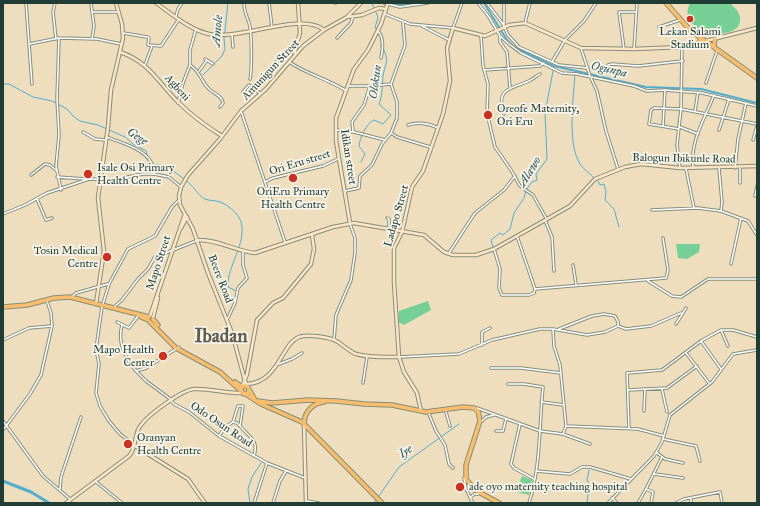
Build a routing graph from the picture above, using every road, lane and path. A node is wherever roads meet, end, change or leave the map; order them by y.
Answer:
1 (26, 3) edge
2 (55, 3) edge
3 (91, 3) edge
4 (116, 3) edge
5 (156, 3) edge
6 (182, 3) edge
7 (244, 3) edge
8 (269, 3) edge
9 (298, 3) edge
10 (361, 3) edge
11 (384, 3) edge
12 (428, 3) edge
13 (462, 3) edge
14 (478, 3) edge
15 (487, 3) edge
16 (504, 3) edge
17 (530, 3) edge
18 (596, 3) edge
19 (637, 3) edge
20 (667, 3) edge
21 (388, 4) edge
22 (386, 9) junction
23 (92, 12) junction
24 (118, 12) junction
25 (636, 12) junction
26 (385, 14) junction
27 (353, 16) junction
28 (178, 17) junction
29 (347, 17) junction
30 (680, 20) junction
31 (403, 23) junction
32 (525, 23) junction
33 (299, 24) junction
34 (420, 25) junction
35 (504, 27) junction
36 (659, 27) dead end
37 (272, 28) junction
38 (453, 28) junction
39 (757, 28) edge
40 (196, 30) junction
41 (324, 30) junction
42 (378, 30) junction
43 (498, 31) junction
44 (251, 32) junction
45 (123, 33) junction
46 (232, 34) junction
47 (481, 36) junction
48 (500, 36) junction
49 (700, 37) junction
50 (59, 38) junction
51 (337, 38) dead end
52 (56, 39) junction
53 (92, 39) junction
54 (715, 39) junction
55 (449, 40) junction
56 (565, 40) junction
57 (708, 41) junction
58 (699, 43) junction
59 (29, 44) junction
60 (121, 44) junction
61 (714, 45) junction
62 (152, 46) junction
63 (233, 47) dead end
64 (682, 47) junction
65 (581, 48) junction
66 (624, 49) junction
67 (634, 49) junction
68 (718, 50) junction
69 (120, 52) junction
70 (295, 53) junction
71 (381, 58) dead end
72 (683, 61) junction
73 (289, 62) junction
74 (552, 62) junction
75 (275, 63) dead end
76 (544, 63) junction
77 (213, 64) dead end
78 (190, 65) junction
79 (144, 66) junction
80 (508, 67) junction
81 (588, 68) junction
82 (598, 69) dead end
83 (484, 70) junction
84 (198, 71) junction
85 (540, 74) dead end
86 (590, 77) junction
87 (757, 77) edge
88 (250, 79) dead end
89 (706, 83) dead end
90 (32, 84) dead end
91 (391, 84) junction
92 (347, 86) junction
93 (370, 86) junction
94 (510, 87) junction
95 (345, 90) junction
96 (666, 90) junction
97 (681, 91) junction
98 (243, 92) dead end
99 (698, 92) junction
100 (261, 94) junction
101 (714, 95) junction
102 (729, 98) junction
103 (178, 103) junction
104 (746, 103) junction
105 (757, 106) edge
106 (220, 108) dead end
107 (665, 108) junction
108 (682, 109) junction
109 (241, 111) junction
110 (695, 111) junction
111 (504, 114) dead end
112 (707, 114) junction
113 (723, 116) junction
114 (742, 121) junction
115 (408, 125) dead end
116 (757, 125) edge
117 (663, 126) junction
118 (438, 128) junction
119 (680, 128) junction
120 (335, 130) junction
121 (719, 130) dead end
122 (83, 132) dead end
123 (353, 132) junction
124 (391, 133) junction
125 (698, 134) junction
126 (222, 136) junction
127 (106, 139) junction
128 (385, 140) junction
129 (753, 140) dead end
130 (431, 147) junction
131 (340, 159) junction
132 (757, 166) edge
133 (680, 168) junction
134 (686, 168) junction
135 (693, 168) junction
136 (719, 168) junction
137 (735, 168) junction
138 (740, 168) junction
139 (618, 169) junction
140 (56, 170) junction
141 (154, 174) junction
142 (31, 175) dead end
143 (514, 176) junction
144 (57, 177) junction
145 (89, 179) junction
146 (102, 179) junction
147 (265, 182) junction
148 (740, 183) dead end
149 (757, 186) edge
150 (181, 187) junction
151 (61, 190) junction
152 (345, 191) junction
153 (755, 196) dead end
154 (37, 199) junction
155 (179, 200) junction
156 (694, 208) junction
157 (652, 210) dead end
158 (721, 211) junction
159 (3, 214) edge
160 (186, 215) junction
161 (52, 218) dead end
162 (387, 218) dead end
163 (741, 218) junction
164 (546, 220) junction
165 (350, 223) junction
166 (389, 230) junction
167 (402, 232) junction
168 (757, 234) edge
169 (312, 235) junction
170 (517, 236) junction
171 (663, 238) dead end
172 (197, 240) junction
173 (287, 243) junction
174 (494, 249) junction
175 (173, 251) junction
176 (242, 251) junction
177 (448, 254) junction
178 (731, 264) dead end
179 (573, 265) dead end
180 (554, 270) dead end
181 (757, 279) edge
182 (647, 280) junction
183 (109, 284) junction
184 (576, 284) junction
185 (97, 287) junction
186 (536, 289) junction
187 (72, 297) junction
188 (61, 298) junction
189 (47, 300) junction
190 (96, 304) junction
191 (103, 306) junction
192 (3, 308) edge
193 (112, 308) junction
194 (686, 308) dead end
195 (681, 313) junction
196 (138, 316) junction
197 (151, 319) junction
198 (227, 320) junction
199 (117, 322) dead end
200 (676, 324) dead end
201 (122, 325) junction
202 (52, 326) junction
203 (618, 326) junction
204 (490, 328) dead end
205 (553, 329) junction
206 (559, 329) junction
207 (721, 330) junction
208 (757, 337) edge
209 (3, 340) edge
210 (334, 340) junction
211 (701, 341) junction
212 (482, 345) junction
213 (728, 346) dead end
214 (178, 348) junction
215 (757, 350) edge
216 (302, 353) dead end
217 (686, 353) junction
218 (367, 356) junction
219 (399, 357) junction
220 (279, 364) junction
221 (697, 366) junction
222 (491, 368) dead end
223 (721, 369) junction
224 (136, 371) junction
225 (561, 373) junction
226 (246, 383) junction
227 (363, 383) dead end
228 (254, 384) junction
229 (508, 384) dead end
230 (710, 384) junction
231 (645, 389) junction
232 (662, 389) junction
233 (242, 390) junction
234 (249, 390) junction
235 (628, 390) junction
236 (230, 393) junction
237 (171, 401) junction
238 (257, 401) junction
239 (333, 401) junction
240 (540, 402) junction
241 (564, 405) junction
242 (388, 406) junction
243 (474, 408) junction
244 (421, 411) junction
245 (644, 411) dead end
246 (446, 412) junction
247 (667, 412) dead end
248 (429, 414) junction
249 (494, 415) junction
250 (81, 416) dead end
251 (506, 419) junction
252 (3, 421) edge
253 (233, 422) junction
254 (304, 422) junction
255 (480, 424) junction
256 (520, 424) junction
257 (7, 426) junction
258 (240, 426) junction
259 (450, 426) dead end
260 (566, 426) junction
261 (629, 429) junction
262 (3, 430) edge
263 (496, 431) dead end
264 (540, 431) junction
265 (563, 434) junction
266 (219, 436) junction
267 (664, 436) junction
268 (662, 439) junction
269 (590, 444) dead end
270 (135, 446) junction
271 (471, 448) junction
272 (656, 452) junction
273 (254, 456) junction
274 (662, 457) junction
275 (700, 461) dead end
276 (267, 463) junction
277 (682, 463) dead end
278 (453, 468) dead end
279 (286, 470) junction
280 (536, 470) junction
281 (654, 474) junction
282 (306, 478) junction
283 (464, 478) junction
284 (683, 478) dead end
285 (534, 479) junction
286 (632, 479) junction
287 (95, 481) junction
288 (646, 489) junction
289 (60, 490) junction
290 (478, 494) junction
291 (470, 498) junction
292 (612, 498) junction
293 (691, 498) junction
294 (70, 500) junction
295 (306, 502) edge
296 (66, 503) edge
297 (122, 503) edge
298 (205, 503) edge
299 (254, 503) edge
300 (273, 503) edge
301 (319, 503) edge
302 (383, 503) edge
303 (473, 503) edge
304 (496, 503) edge
305 (499, 503) edge
306 (529, 503) edge
307 (608, 503) edge
308 (617, 503) edge
309 (638, 503) edge
310 (651, 503) edge
311 (676, 503) edge
312 (691, 503) edge
313 (722, 503) edge

1 - 59 street
2 - 52 street
3 - 23 street
4 - 24 main road
5 - 28 main road
6 - 28 street
7 - 44 street
8 - 37 street
9 - 33 main road
10 - 29 main road
11 - 21 street
12 - 21 street
13 - 38 street
14 - 43 street
15 - 35 street
16 - 35 street
17 - 32 street
18 - 56 street
19 - 25 street
20 - 30 highway
20 - 57 highway
21 - 22 main road
22 - 26 main road, Idikan street
22 - 27 main road, Amunigun Street
23 - 24 street
23 - 53 street
24 - 45 main road
25 - 66 street
25 - 67 street
26 - 31 street
26 - 42 main road, Idikan street
27 - 29 main road, Amunigun Street
27 - 51 street
28 - 40 main road
28 - 62 street
29 - 41 main road, Amunigun Street
30 - 36 street
30 - 49 highway
31 - 34 street
31 - 91 street
32 - 35 main road
32 - 56 main road
33 - 37 main road
33 - 41 main road
33 - 70 main road
34 - 38 street
34 - 55 street
35 - 43 main road
35 - 74 street
37 - 44 main road
38 - 47 main road
38 - 55 main road, Ladapo Street
39 - 54 main road
40 - 46 main road
40 - 78 street
41 - 70 main road, Amunigun Street
42 - 71 street
42 - 92 main road, Idikan street
43 - 47 main road
43 - 48 street
44 - 46 main road
44 - 88 street
45 - 60 main road
45 - 62 street
46 - 63 street
47 - 83 street
48 - 76 street
48 - 80 street
49 - 57 highway
49 - 58 highway
50 - 52 street
50 - 53 street
50 - 140 street
52 - 59 street
53 - 60 street
54 - 57 main road
54 - 61 highway
55 - 118 main road, Ladapo Street
56 - 65 main road
56 - 74 street
57 - 58 main road
57 - 61 highway
57 - 68 highway
58 - 64 main road
59 - 90 street
60 - 69 main road
61 - 87 highway
62 - 79 street
64 - 67 main road
64 - 72 street
65 - 66 main road
65 - 81 street
66 - 67 main road
68 - 87 highway
68 - 89 street
69 - 79 main road, Agbeni
69 - 127 main road
70 - 73 main road, Amunigun Street
70 - 75 street
72 - 82 street
72 - 97 street
73 - 95 street
73 - 100 main road, Amunigun Street
74 - 81 street
76 - 80 street
76 - 86 street
77 - 84 street
78 - 84 street
78 - 103 street
79 - 103 main road, Agbeni
80 - 83 street
80 - 94 street
81 - 86 street
83 - 143 street
84 - 106 street
85 - 94 street
86 - 96 street
86 - 139 street
91 - 93 street
91 - 124 street
92 - 93 street
92 - 95 main road, Idikan street
93 - 123 street
94 - 111 street
95 - 120 main road, Idikan street
96 - 97 street
96 - 107 street
97 - 99 street
97 - 108 street
98 - 100 street
99 - 101 street
99 - 110 street
100 - 109 main road, Amunigun Street
101 - 102 street
101 - 112 street
102 - 104 street
102 - 113 street
103 - 126 main road, Agbeni
104 - 105 street
104 - 114 street
107 - 108 street
107 - 117 street
107 - 117 street
108 - 110 street
108 - 119 street
109 - 126 main road, Amunigun Street
109 - 147 street
110 - 112 street
112 - 113 street
112 - 125 street
113 - 114 street
113 - 121 street
114 - 116 street
114 - 137 street
115 - 118 street
116 - 129 street
117 - 119 street
118 - 130 main road, Ladapo Street
119 - 125 street
119 - 133 street
120 - 123 street
120 - 131 main road, Idikan street
122 - 127 street
123 - 128 street
124 - 128 street
124 - 130 street
125 - 135 street
126 - 150 main road, Amunigun Street
127 - 141 street
127 - 146 main road
128 - 152 street
130 - 167 main road, Ladapo Street
131 - 147 street, Ori Eru street
131 - 152 main road, Idikan street
132 - 138 main road, Balogun Ibikunle Road
133 - 134 main road, Balogun Ibikunle Road
133 - 139 main road, Balogun Ibikunle Road
134 - 135 main road, Balogun Ibikunle Road
134 - 156 street
135 - 136 main road, Balogun Ibikunle Road
136 - 137 main road, Balogun Ibikunle Road
136 - 158 street
137 - 138 main road, Balogun Ibikunle Road
138 - 148 street
139 - 164 main road, Balogun Ibikunle Road
140 - 142 street
140 - 144 street
141 - 146 street
141 - 150 street
143 - 164 street
143 - 177 street
144 - 145 street
144 - 151 street
145 - 146 street
145 - 151 street
146 - 185 main road
147 - 173 street
149 - 153 street
150 - 155 main road
151 - 154 street
152 - 165 main road, Idikan street
154 - 159 street
154 - 161 street
155 - 160 main road, Beere Road
155 - 183 street
156 - 157 street
156 - 158 street
158 - 163 street
160 - 172 main road, Beere Road
160 - 175 main road, Mapo Street
162 - 166 street
163 - 168 street
163 - 178 street
164 - 170 main road, Balogun Ibikunle Road
164 - 180 street
165 - 166 main road
165 - 169 main road
165 - 210 street
166 - 167 main road
167 - 177 main road
167 - 219 main road, Ladapo Street
169 - 173 main road
169 - 226 main road
170 - 174 main road, Balogun Ibikunle Road
170 - 186 street
171 - 182 street
172 - 175 street
172 - 176 main road
172 - 198 main road, Beere Road
173 - 176 main road
174 - 177 main road, Balogun Ibikunle Road
174 - 186 street
175 - 193 street
175 - 197 main road, Mapo Street
176 - 198 street
179 - 184 street
181 - 182 street
182 - 184 street
183 - 185 street
183 - 191 street
184 - 186 street
185 - 187 street
185 - 190 main road
187 - 188 highway
187 - 190 highway
188 - 189 highway
188 - 190 highway
189 - 192 highway
189 - 202 street
190 - 191 highway
191 - 193 highway
191 - 196 highway
191 - 270 street
193 - 197 highway
194 - 195 street
195 - 200 street
195 - 203 street
196 - 197 highway
196 - 201 street
197 - 214 highway
198 - 226 main road, Beere Road
199 - 201 street
201 - 224 street, Odo Osun Road
202 - 209 street
202 - 257 street
203 - 206 street
203 - 206 street
204 - 212 street
205 - 206 street
205 - 212 street
205 - 225 street
207 - 208 street
207 - 211 street
207 - 213 street
210 - 218 main road
210 - 220 main road
211 - 217 street
211 - 223 street
212 - 219 street
214 - 224 street
214 - 233 highway
215 - 223 street
216 - 220 street
217 - 221 street
217 - 235 street
218 - 219 main road
218 - 227 street
219 - 244 main road, Ladapo Street
220 - 228 main road
221 - 230 street
221 - 232 street
222 - 225 street
223 - 230 street
224 - 237 street, Odo Osun Road
225 - 241 street
226 - 228 main road
226 - 233 main road
226 - 234 main road, Beere Road
228 - 234 main road
229 - 240 street
230 - 267 street
231 - 232 street
231 - 235 street
231 - 245 street
232 - 247 street
233 - 234 highway
233 - 236 main road
233 - 236 main road
233 - 238 highway
234 - 238 highway
235 - 261 street
236 - 237 main road
237 - 266 street, Odo Osun Road
237 - 270 main road
238 - 239 highway
238 - 254 highway
239 - 242 highway
239 - 254 highway
240 - 241 street
240 - 264 street
241 - 260 street
242 - 244 highway
242 - 248 highway
243 - 244 highway
243 - 249 street
243 - 255 highway
246 - 248 highway
246 - 259 street
246 - 271 highway
248 - 278 street
249 - 251 street
249 - 255 street
250 - 289 street
251 - 256 street
251 - 263 street
252 - 257 street
253 - 258 street
253 - 258 street
253 - 266 street
254 - 282 main road
254 - 302 highway
255 - 271 highway
256 - 264 street
256 - 285 street
257 - 262 street
257 - 289 street
258 - 273 street
260 - 261 street
260 - 265 street
261 - 267 street
264 - 265 street
264 - 280 street
265 - 269 street
266 - 273 street, Odo Osun Road
267 - 268 street
268 - 272 street
268 - 275 street
270 - 287 main road
270 - 298 main road
271 - 283 highway
271 - 305 highway
272 - 274 street
272 - 286 street
273 - 276 street, Odo Osun Road
274 - 277 street
274 - 281 street
276 - 279 street, Odo Osun Road
276 - 299 street
279 - 282 street, Odo Osun Road
279 - 300 street
280 - 285 street
280 - 286 street
281 - 284 street
281 - 288 street
282 - 295 main road
283 - 290 highway
283 - 291 street
285 - 306 street
286 - 292 street
287 - 294 main road
287 - 297 street
288 - 309 street
288 - 310 street
289 - 294 street
290 - 291 street
290 - 304 highway
291 - 303 street
292 - 307 street
292 - 308 street
293 - 311 street
293 - 312 street
293 - 313 street
294 - 296 main road
295 - 301 street

